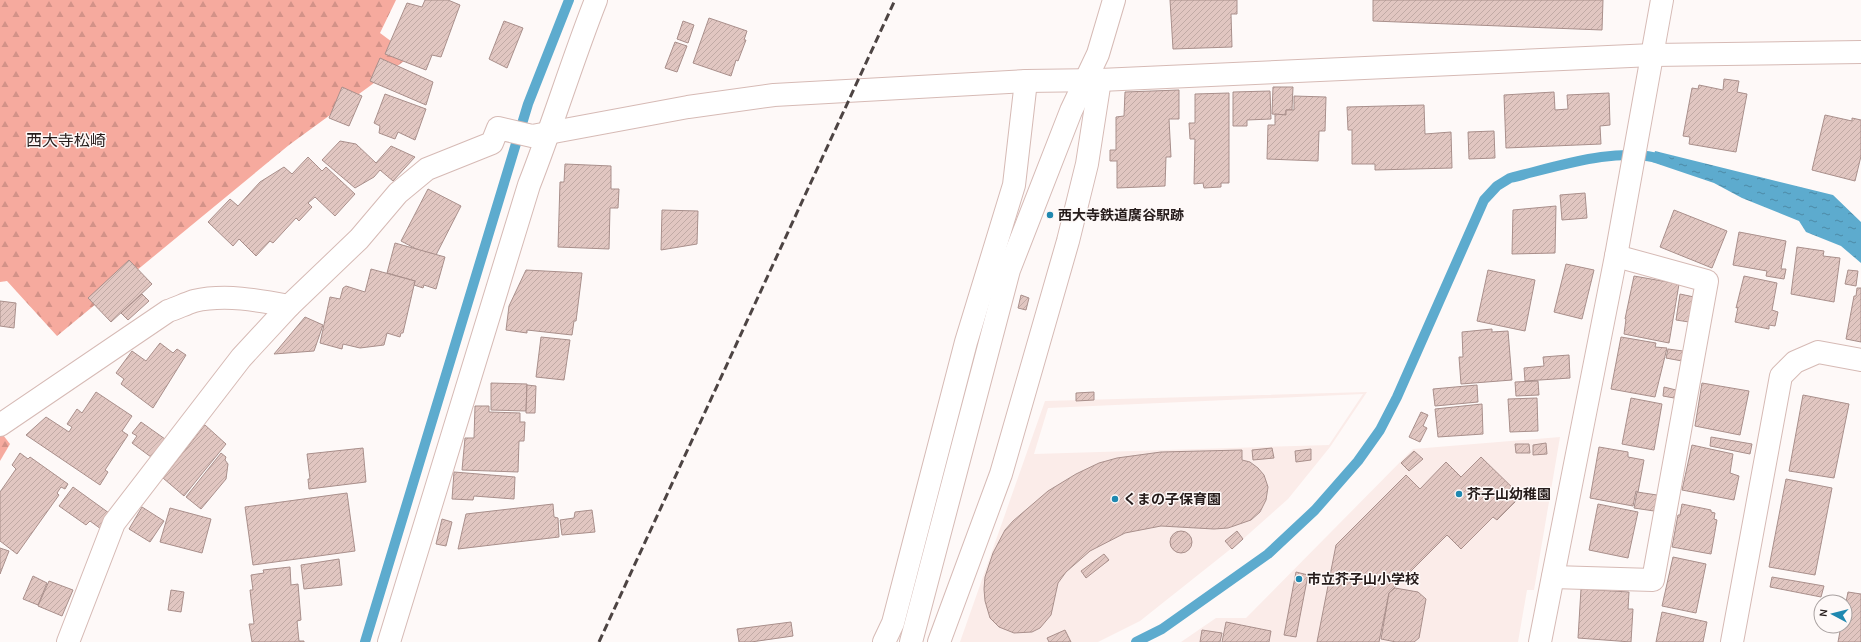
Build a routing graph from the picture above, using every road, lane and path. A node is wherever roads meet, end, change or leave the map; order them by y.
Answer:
1 (596, 0) edge
2 (1114, 0) edge
3 (1662, 0) edge
4 (1861, 52) edge
5 (1653, 55) junction
6 (1093, 80) junction
7 (1026, 81) junction
8 (540, 134) junction
9 (1616, 256) junction
10 (289, 306) junction
11 (1861, 360) edge
12 (0, 425) edge
13 (1553, 576) junction
14 (68, 642) edge
15 (390, 642) edge
16 (884, 642) edge
17 (911, 642) edge
18 (939, 642) edge
19 (1540, 642) edge
20 (1732, 642) edge

1 - 8 street
2 - 6 street
3 - 5 street
4 - 5 street
5 - 6 street
5 - 9 street
6 - 7 street
6 - 17 street
6 - 18 street
7 - 8 street
7 - 16 street
8 - 10 street
8 - 15 street
9 - 13 street
9 - 13 street
10 - 12 street
10 - 14 street
11 - 20 street
13 - 19 street

